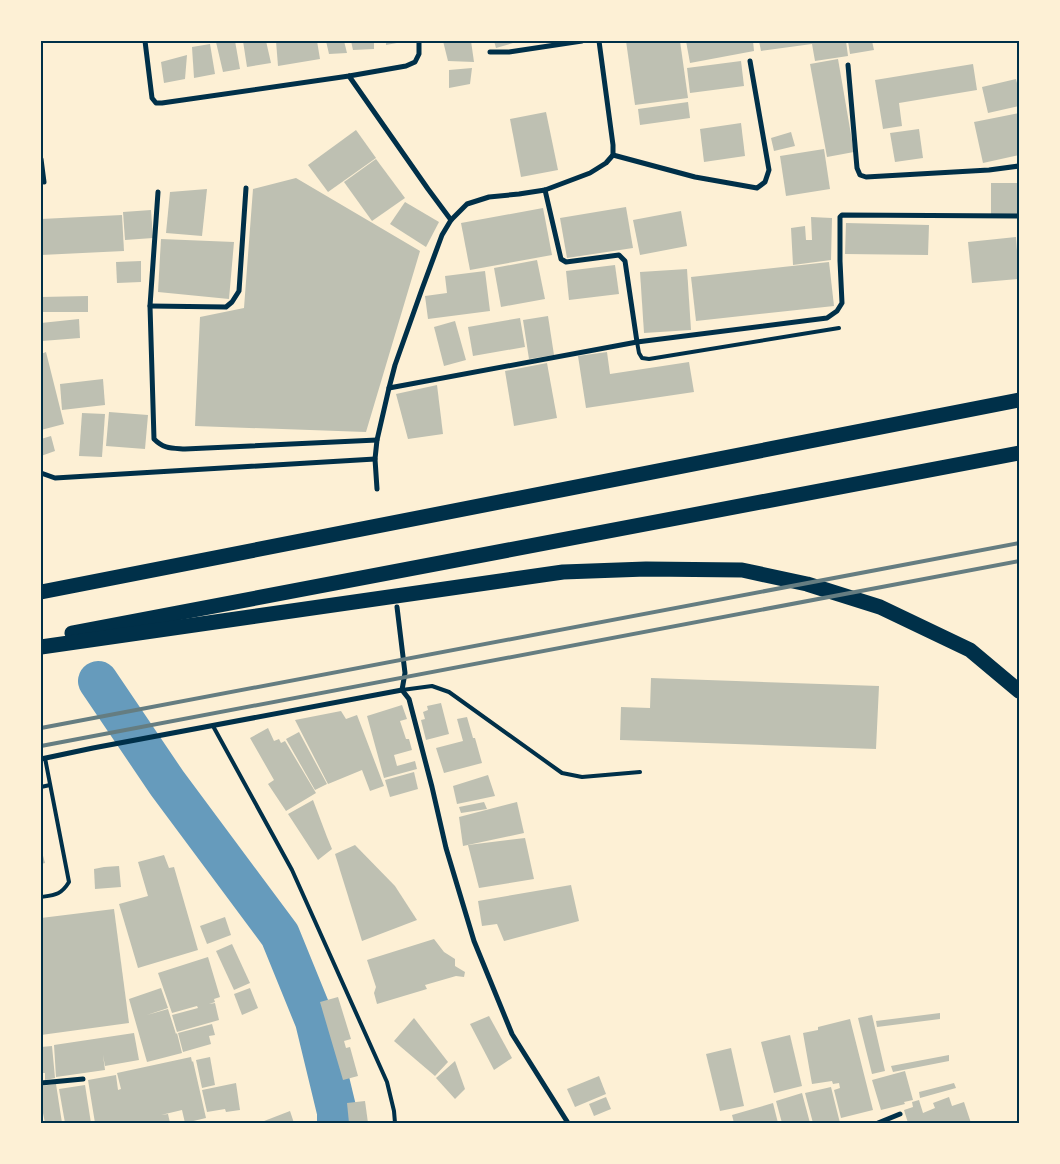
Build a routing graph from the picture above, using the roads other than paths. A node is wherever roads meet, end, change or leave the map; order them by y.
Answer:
1 (145, 41) edge
2 (419, 41) edge
3 (582, 41) edge
4 (599, 41) edge
5 (490, 52) dead end
6 (750, 61) dead end
7 (848, 65) dead end
8 (349, 76) junction
9 (613, 155) junction
10 (41, 159) edge
11 (1019, 166) edge
12 (44, 182) dead end
13 (246, 188) dead end
14 (545, 190) junction
15 (158, 192) dead end
16 (1019, 216) edge
17 (452, 220) junction
18 (150, 306) junction
19 (839, 328) dead end
20 (637, 342) junction
21 (389, 388) junction
22 (1019, 400) edge
23 (377, 440) junction
24 (1019, 453) edge
25 (375, 459) junction
26 (41, 473) edge
27 (377, 490) dead end
28 (41, 592) edge
29 (397, 607) dead end
30 (41, 638) edge
31 (41, 647) edge
32 (402, 690) junction
33 (1019, 691) edge
34 (213, 726) junction
35 (43, 759) edge
36 (640, 772) dead end
37 (50, 785) junction
38 (41, 787) edge
39 (41, 898) edge
40 (83, 1079) dead end
41 (41, 1083) edge
42 (900, 1114) dead end
43 (395, 1123) edge
44 (568, 1123) edge
45 (878, 1123) edge

1 - 8 street
2 - 8 street
3 - 5 street
4 - 9 street
6 - 9 street
7 - 11 street
8 - 17 street
9 - 14 street
10 - 12 street
13 - 18 street
14 - 17 street
14 - 20 street
15 - 18 street
16 - 20 street
17 - 21 street
18 - 23 street
19 - 20 lane
20 - 21 street
21 - 23 street
22 - 28 highway
23 - 25 street
24 - 30 highway
25 - 26 street
25 - 27 street
29 - 32 street
31 - 33 highway
32 - 34 street
32 - 36 lane
32 - 44 street
34 - 35 street
34 - 43 lane
35 - 37 lane
37 - 38 lane
37 - 39 lane
40 - 41 street
42 - 45 street

